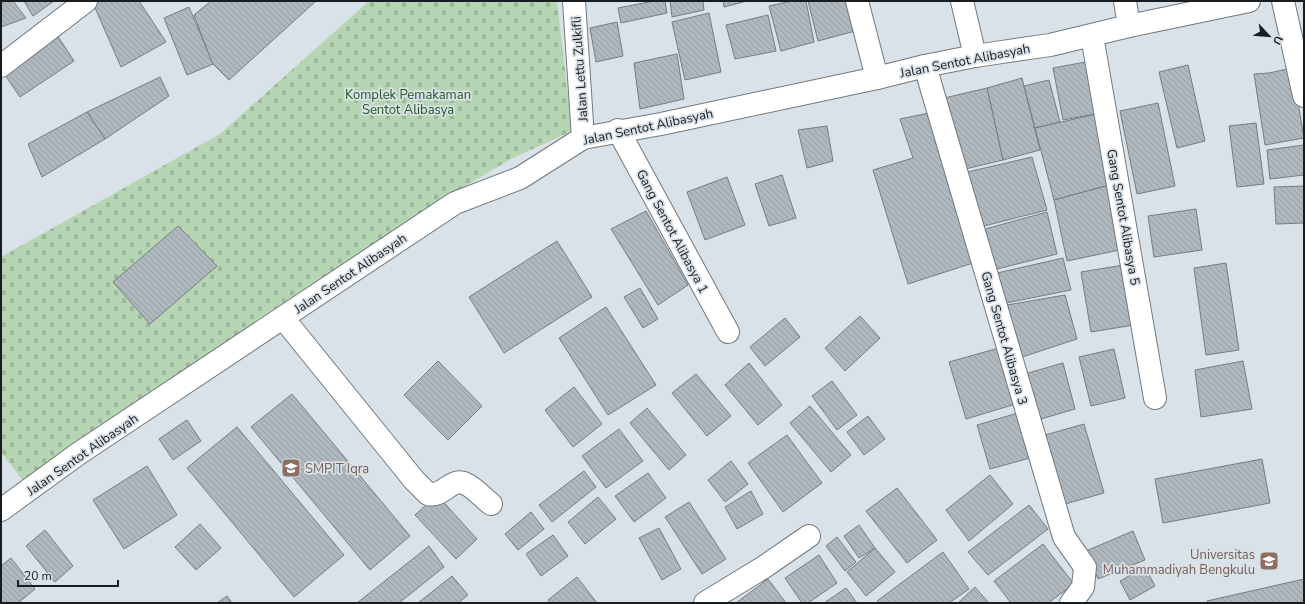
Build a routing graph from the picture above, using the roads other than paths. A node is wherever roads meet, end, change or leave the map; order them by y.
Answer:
1 (86, 1) edge
2 (574, 1) edge
3 (857, 1) edge
4 (962, 1) edge
5 (1125, 1) edge
6 (1249, 1) edge
7 (1283, 1) edge
8 (1129, 26) junction
9 (1092, 36) junction
10 (975, 56) junction
11 (1, 66) edge
12 (925, 66) junction
13 (877, 78) junction
14 (1304, 96) edge
15 (618, 130) junction
16 (583, 138) junction
17 (283, 318) junction
18 (728, 332) dead end
19 (1155, 398) dead end
20 (491, 504) dead end
21 (1, 510) edge
22 (809, 536) dead end
23 (705, 603) edge
24 (1071, 603) edge

1 - 11 street
2 - 16 street, Jalan Lettu Zulkifli
3 - 13 street
4 - 10 street
5 - 8 street
6 - 8 street, Jalan Sentot Alibasyah
7 - 14 street
8 - 9 street, Jalan Sentot Alibasyah
9 - 10 street, Jalan Sentot Alibasyah
9 - 19 street, Gang Sentot Alibasya 5
10 - 12 street, Jalan Sentot Alibasyah
12 - 13 street, Jalan Sentot Alibasyah
12 - 24 street, Gang Sentot Alibasya 3
13 - 15 street, Jalan Sentot Alibasyah
15 - 16 street, Jalan Sentot Alibasyah
15 - 18 street, Gang Sentot Alibasya 1
16 - 17 street, Jalan Sentot Alibasyah
17 - 20 street
17 - 21 street, Jalan Sentot Alibasyah
22 - 23 street

